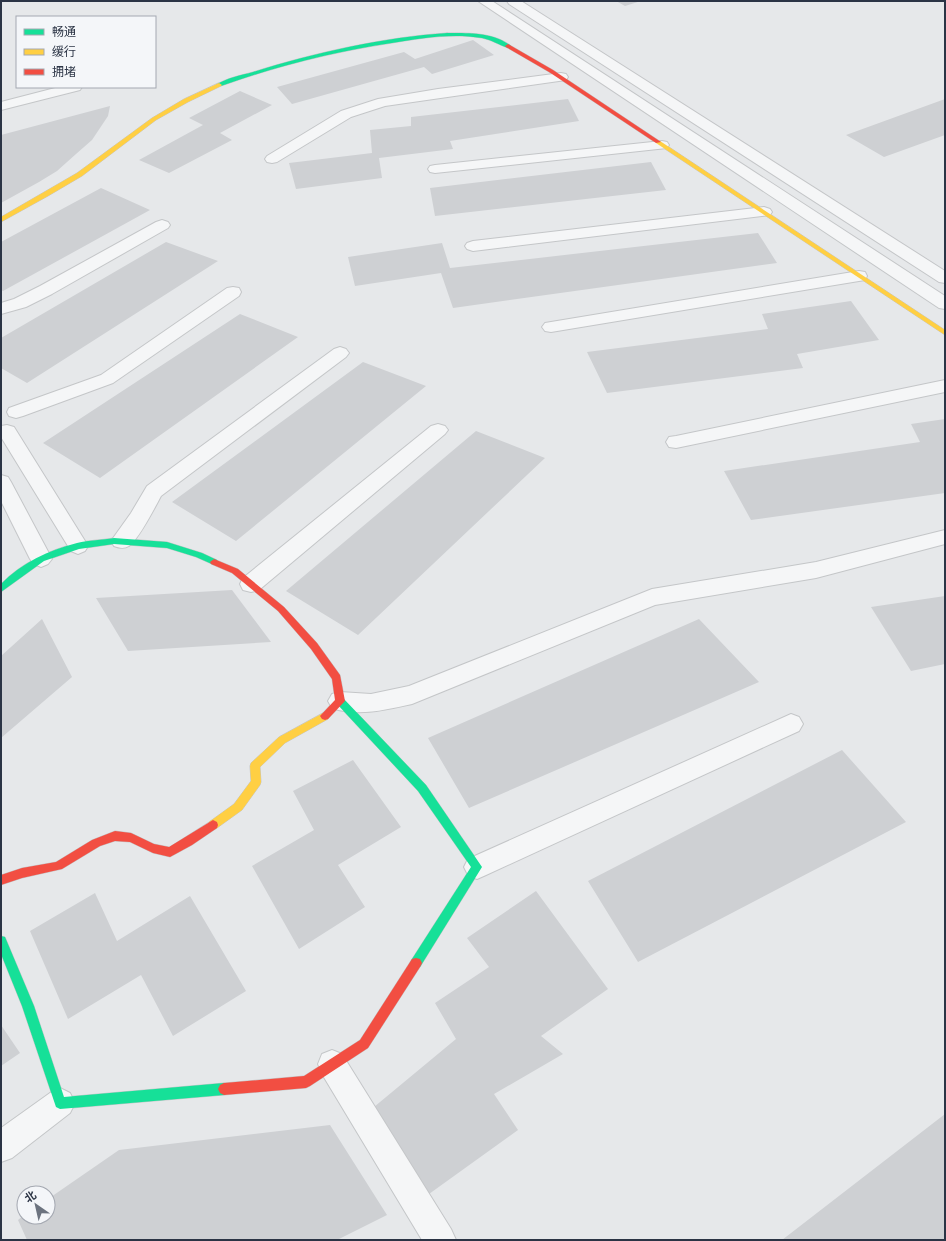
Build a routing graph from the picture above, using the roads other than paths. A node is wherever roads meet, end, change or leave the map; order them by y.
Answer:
1 (484, 1) edge
2 (513, 1) edge
3 (561, 77) junction
4 (71, 88) edge
5 (1, 106) edge
6 (662, 145) junction
7 (272, 159) dead end
8 (435, 169) dead end
9 (764, 212) junction
10 (1, 220) edge
11 (162, 225) dead end
12 (473, 246) dead end
13 (859, 276) junction
14 (945, 278) edge
15 (233, 292) dead end
16 (945, 304) edge
17 (1, 309) edge
18 (551, 327) dead end
19 (945, 333) edge
20 (340, 353) dead end
21 (945, 386) edge
22 (8, 407) edge
23 (438, 430) dead end
24 (4, 433) edge
25 (676, 442) dead end
26 (1, 482) edge
27 (945, 537) edge
28 (122, 541) junction
29 (78, 546) junction
30 (41, 560) junction
31 (251, 584) junction
32 (1, 589) edge
33 (340, 701) junction
34 (791, 724) dead end
35 (477, 867) junction
36 (1, 880) edge
37 (1, 941) edge
38 (332, 1064) junction
39 (60, 1103) junction
40 (1, 1147) edge
41 (440, 1240) edge

1 - 16 street
2 - 14 street
3 - 6 street
3 - 7 street
3 - 10 street
4 - 5 street
6 - 8 street
6 - 9 street
9 - 12 street
9 - 13 street
11 - 17 street
13 - 18 street
13 - 19 street
15 - 22 street
20 - 28 street
21 - 25 street
22 - 24 street
23 - 31 street
24 - 29 street
26 - 30 street
27 - 33 street
28 - 29 street
28 - 31 street
29 - 30 street
30 - 32 street
31 - 33 street
33 - 35 street
33 - 36 street
34 - 35 street
35 - 38 street
37 - 39 street
38 - 39 street
38 - 41 street
39 - 40 street

